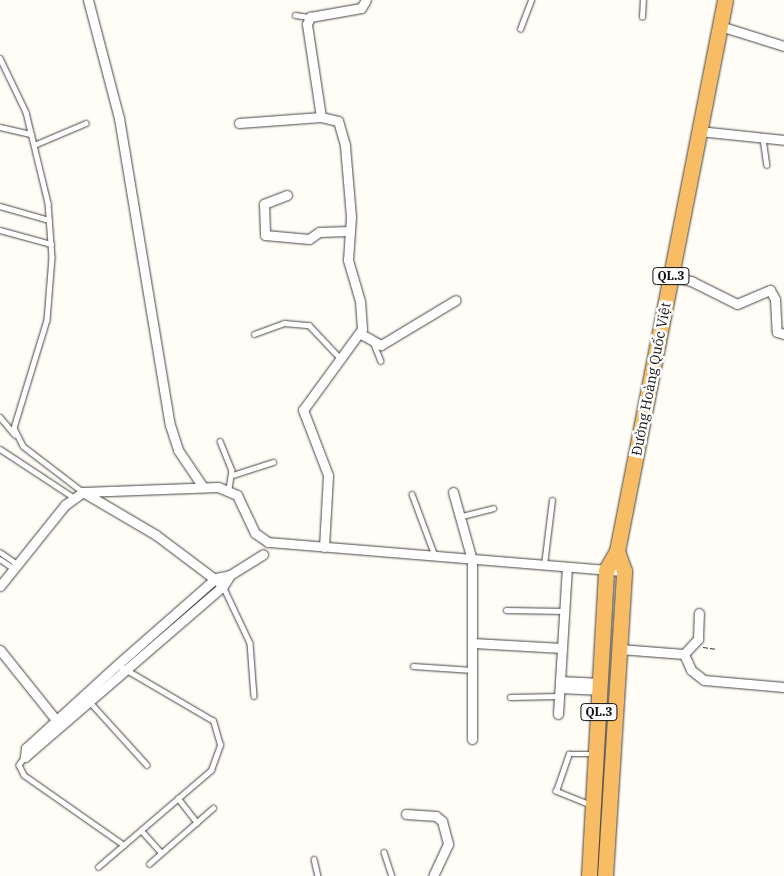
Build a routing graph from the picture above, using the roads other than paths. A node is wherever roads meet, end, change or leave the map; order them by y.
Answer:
1 (88, 0) edge
2 (366, 0) edge
3 (531, 0) edge
4 (643, 0) edge
5 (725, 0) edge
6 (295, 15) dead end
7 (310, 17) junction
8 (642, 17) dead end
9 (720, 26) junction
10 (520, 28) dead end
11 (784, 46) edge
12 (0, 58) edge
13 (321, 117) junction
14 (86, 124) dead end
15 (239, 124) dead end
16 (0, 127) edge
17 (699, 131) junction
18 (31, 134) junction
19 (763, 138) junction
20 (784, 140) edge
21 (34, 145) junction
22 (767, 165) dead end
23 (287, 195) dead end
24 (0, 206) edge
25 (49, 220) junction
26 (0, 230) edge
27 (349, 231) junction
28 (51, 244) junction
29 (671, 276) junction
30 (456, 300) dead end
31 (254, 334) dead end
32 (361, 334) junction
33 (784, 334) edge
34 (374, 344) junction
35 (342, 360) junction
36 (381, 361) dead end
37 (0, 417) edge
38 (15, 435) junction
39 (220, 441) dead end
40 (0, 449) edge
41 (273, 462) dead end
42 (233, 475) junction
43 (203, 487) junction
44 (230, 488) junction
45 (83, 492) junction
46 (453, 492) dead end
47 (412, 494) dead end
48 (73, 497) junction
49 (552, 500) dead end
50 (492, 508) dead end
51 (462, 516) junction
52 (277, 542) junction
53 (324, 546) junction
54 (617, 551) junction
55 (0, 552) edge
56 (435, 556) junction
57 (0, 559) edge
58 (472, 560) junction
59 (544, 565) junction
60 (16, 567) junction
61 (567, 567) junction
62 (606, 570) junction
63 (624, 571) junction
64 (233, 574) junction
65 (216, 578) junction
66 (0, 586) edge
67 (223, 586) junction
68 (506, 610) dead end
69 (564, 611) junction
70 (699, 613) dead end
71 (472, 643) junction
72 (562, 648) junction
73 (620, 649) junction
74 (0, 650) edge
75 (684, 654) junction
76 (117, 665) junction
77 (413, 666) dead end
78 (472, 670) junction
79 (126, 672) junction
80 (601, 686) junction
81 (784, 687) edge
82 (559, 688) junction
83 (84, 695) junction
84 (254, 696) dead end
85 (510, 697) dead end
86 (91, 703) junction
87 (558, 714) dead end
88 (56, 720) junction
89 (472, 739) dead end
90 (598, 754) junction
91 (25, 757) junction
92 (147, 765) dead end
93 (178, 798) junction
94 (594, 807) junction
95 (214, 808) dead end
96 (406, 814) dead end
97 (197, 822) junction
98 (140, 830) junction
99 (124, 845) junction
100 (161, 852) junction
101 (384, 852) dead end
102 (314, 859) dead end
103 (149, 864) dead end
104 (98, 867) dead end
105 (318, 876) edge
106 (392, 876) edge
107 (433, 876) edge
108 (589, 876) edge
109 (605, 876) edge

1 - 43 street
2 - 7 street
3 - 10 lane
4 - 8 lane
5 - 9 highway, Đường Hoàng Quốc Việt / QL.3
6 - 7 lane
7 - 13 street
9 - 11 street
9 - 17 highway, Đường Hoàng Quốc Việt / QL.3
12 - 18 lane
13 - 15 street
13 - 27 street
14 - 21 lane
16 - 18 lane
17 - 19 street
17 - 29 highway, Đường Hoàng Quốc Việt / QL.3
18 - 21 lane
19 - 20 street
19 - 22 lane
21 - 25 lane
23 - 27 street
24 - 25 lane
25 - 28 lane
26 - 28 lane
27 - 32 street
28 - 38 lane
29 - 33 street
29 - 54 highway, Đường Hoàng Quốc Việt / QL.3
30 - 34 street
31 - 35 lane
32 - 34 street
32 - 35 street
34 - 36 lane
35 - 53 street
37 - 38 lane
38 - 45 lane
39 - 42 lane
40 - 48 lane
41 - 42 lane
42 - 44 lane
43 - 44 street
43 - 45 street
44 - 52 street
45 - 48 street
45 - 65 street
46 - 51 street
47 - 56 lane
48 - 60 street
49 - 59 lane
50 - 51 lane
51 - 58 street
52 - 53 street
52 - 64 street
53 - 56 street
54 - 62 highway, Đường Hoàng Quốc Việt / QL.3
54 - 63 highway, QL.3
55 - 60 lane
56 - 58 street
57 - 60 lane
58 - 59 street
58 - 71 street
59 - 61 street
60 - 66 street
61 - 62 street
61 - 69 street
62 - 63 street
62 - 80 highway, Đường Hoàng Quốc Việt / QL.3
63 - 73 highway, QL.3
64 - 65 street
64 - 67 street
65 - 67 street
65 - 76 street
67 - 79 street
67 - 84 lane
68 - 69 lane
69 - 72 street
70 - 75 street
71 - 72 street
71 - 78 street
72 - 82 street
73 - 75 street
73 - 109 highway, QL.3
74 - 88 street
75 - 81 street
76 - 79 lane
76 - 83 street
77 - 78 lane
78 - 89 street
79 - 86 street
79 - 93 lane
80 - 82 street
80 - 90 highway, Đường Hoàng Quốc Việt / QL.3
82 - 85 lane
82 - 87 street
83 - 86 lane
83 - 88 street
86 - 91 street
86 - 92 lane
88 - 91 street
90 - 94 highway, Đường Hoàng Quốc Việt / QL.3
90 - 94 lane
91 - 99 lane
93 - 97 lane
93 - 98 lane
94 - 108 highway, Đường Hoàng Quốc Việt / QL.3
95 - 97 lane
96 - 107 street
97 - 100 lane
98 - 99 lane
98 - 100 lane
99 - 104 lane
100 - 103 lane
101 - 106 lane
102 - 105 lane

